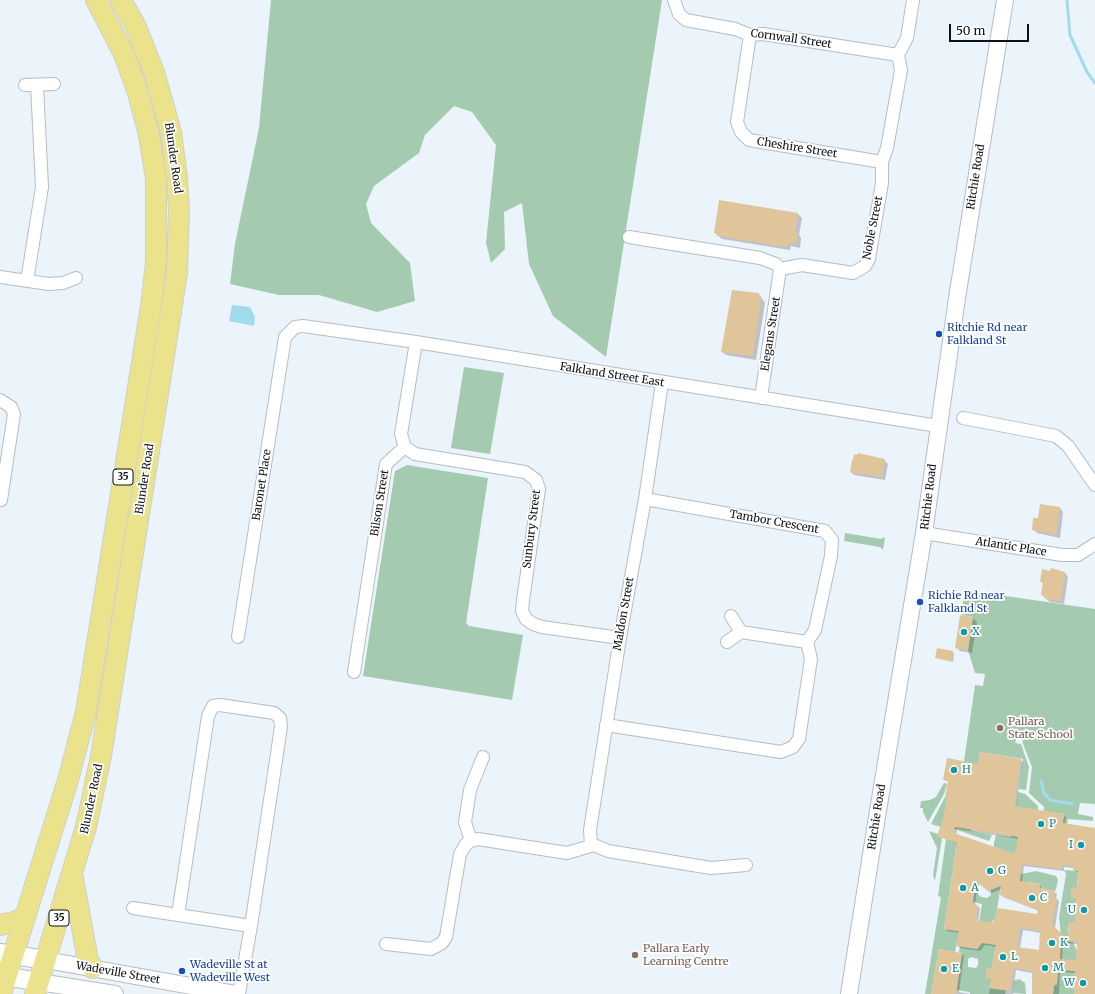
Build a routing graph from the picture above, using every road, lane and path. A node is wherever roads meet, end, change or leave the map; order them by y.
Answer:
1 (96, 0) edge
2 (121, 0) edge
3 (674, 0) edge
4 (913, 0) edge
5 (1005, 0) edge
6 (750, 35) junction
7 (898, 55) junction
8 (54, 84) dead end
9 (882, 162) junction
10 (629, 238) dead end
11 (780, 269) junction
12 (0, 277) edge
13 (76, 278) dead end
14 (27, 281) junction
15 (288, 333) joint
16 (416, 342) junction
17 (662, 383) junction
18 (761, 398) junction
19 (0, 400) edge
20 (963, 418) dead end
21 (938, 426) junction
22 (405, 447) junction
23 (1095, 485) edge
24 (645, 499) junction
25 (1, 500) edge
26 (924, 534) junction
27 (1095, 544) edge
28 (731, 616) dead end
29 (741, 632) junction
30 (238, 637) dead end
31 (620, 638) junction
32 (727, 642) dead end
33 (807, 642) junction
34 (354, 672) dead end
35 (606, 725) junction
36 (483, 757) dead end
37 (471, 841) junction
38 (590, 845) junction
39 (746, 865) dead end
40 (73, 876) junction
41 (133, 908) dead end
42 (178, 915) junction
43 (25, 917) junction
44 (0, 925) edge
45 (250, 926) junction
46 (386, 944) dead end
47 (7, 954) edge
48 (46, 960) junction
49 (93, 968) junction
50 (2, 982) edge
51 (37, 988) edge
52 (115, 994) edge
53 (236, 994) edge
54 (239, 994) edge
55 (849, 994) edge

1 - 43 main road, Blunder Road / 35
2 - 40 main road, Blunder Road / 35
3 - 6 street, Cornwall Street
4 - 7 street
5 - 21 street, Ritchie Road
6 - 7 street, Cornwall Street
6 - 9 street, Cheshire Street
7 - 9 street, Noble Street
8 - 14 street
9 - 11 street, Noble Street
10 - 11 street
11 - 18 street, Elegans Street
12 - 14 street
13 - 14 street
15 - 16 street, Falkland Street East
15 - 30 street, Baronet Place
16 - 17 street, Falkland Street East
16 - 22 street
17 - 18 street, Falkland Street East
17 - 24 street, Maldon Street
18 - 21 street, Falkland Street East
19 - 25 street
20 - 23 street
21 - 26 street, Ritchie Road
22 - 31 street, Sunbury Street
22 - 34 street, Bilson Street
24 - 31 street, Maldon Street
24 - 33 street, Tambor Crescent
26 - 27 street, Atlantic Place
26 - 55 street, Ritchie Road
28 - 29 street
29 - 32 street
29 - 33 street
31 - 35 street, Maldon Street
33 - 35 street
35 - 38 street, Maldon Street
36 - 37 street
37 - 38 street
37 - 46 street
38 - 39 street
40 - 48 main road, Blunder Road / 35
40 - 49 main road
41 - 42 street
42 - 45 street
42 - 45 street
43 - 44 main road
43 - 47 main road, Blunder Road / 35
45 - 54 street
47 - 48 main road, Wadeville Street
47 - 50 main road, 35
48 - 49 street, Wadeville Street
48 - 51 main road, 35
49 - 53 street, Wadeville Street
50 - 51 main road, Wadeville Street
51 - 52 street, Wadeville Street

